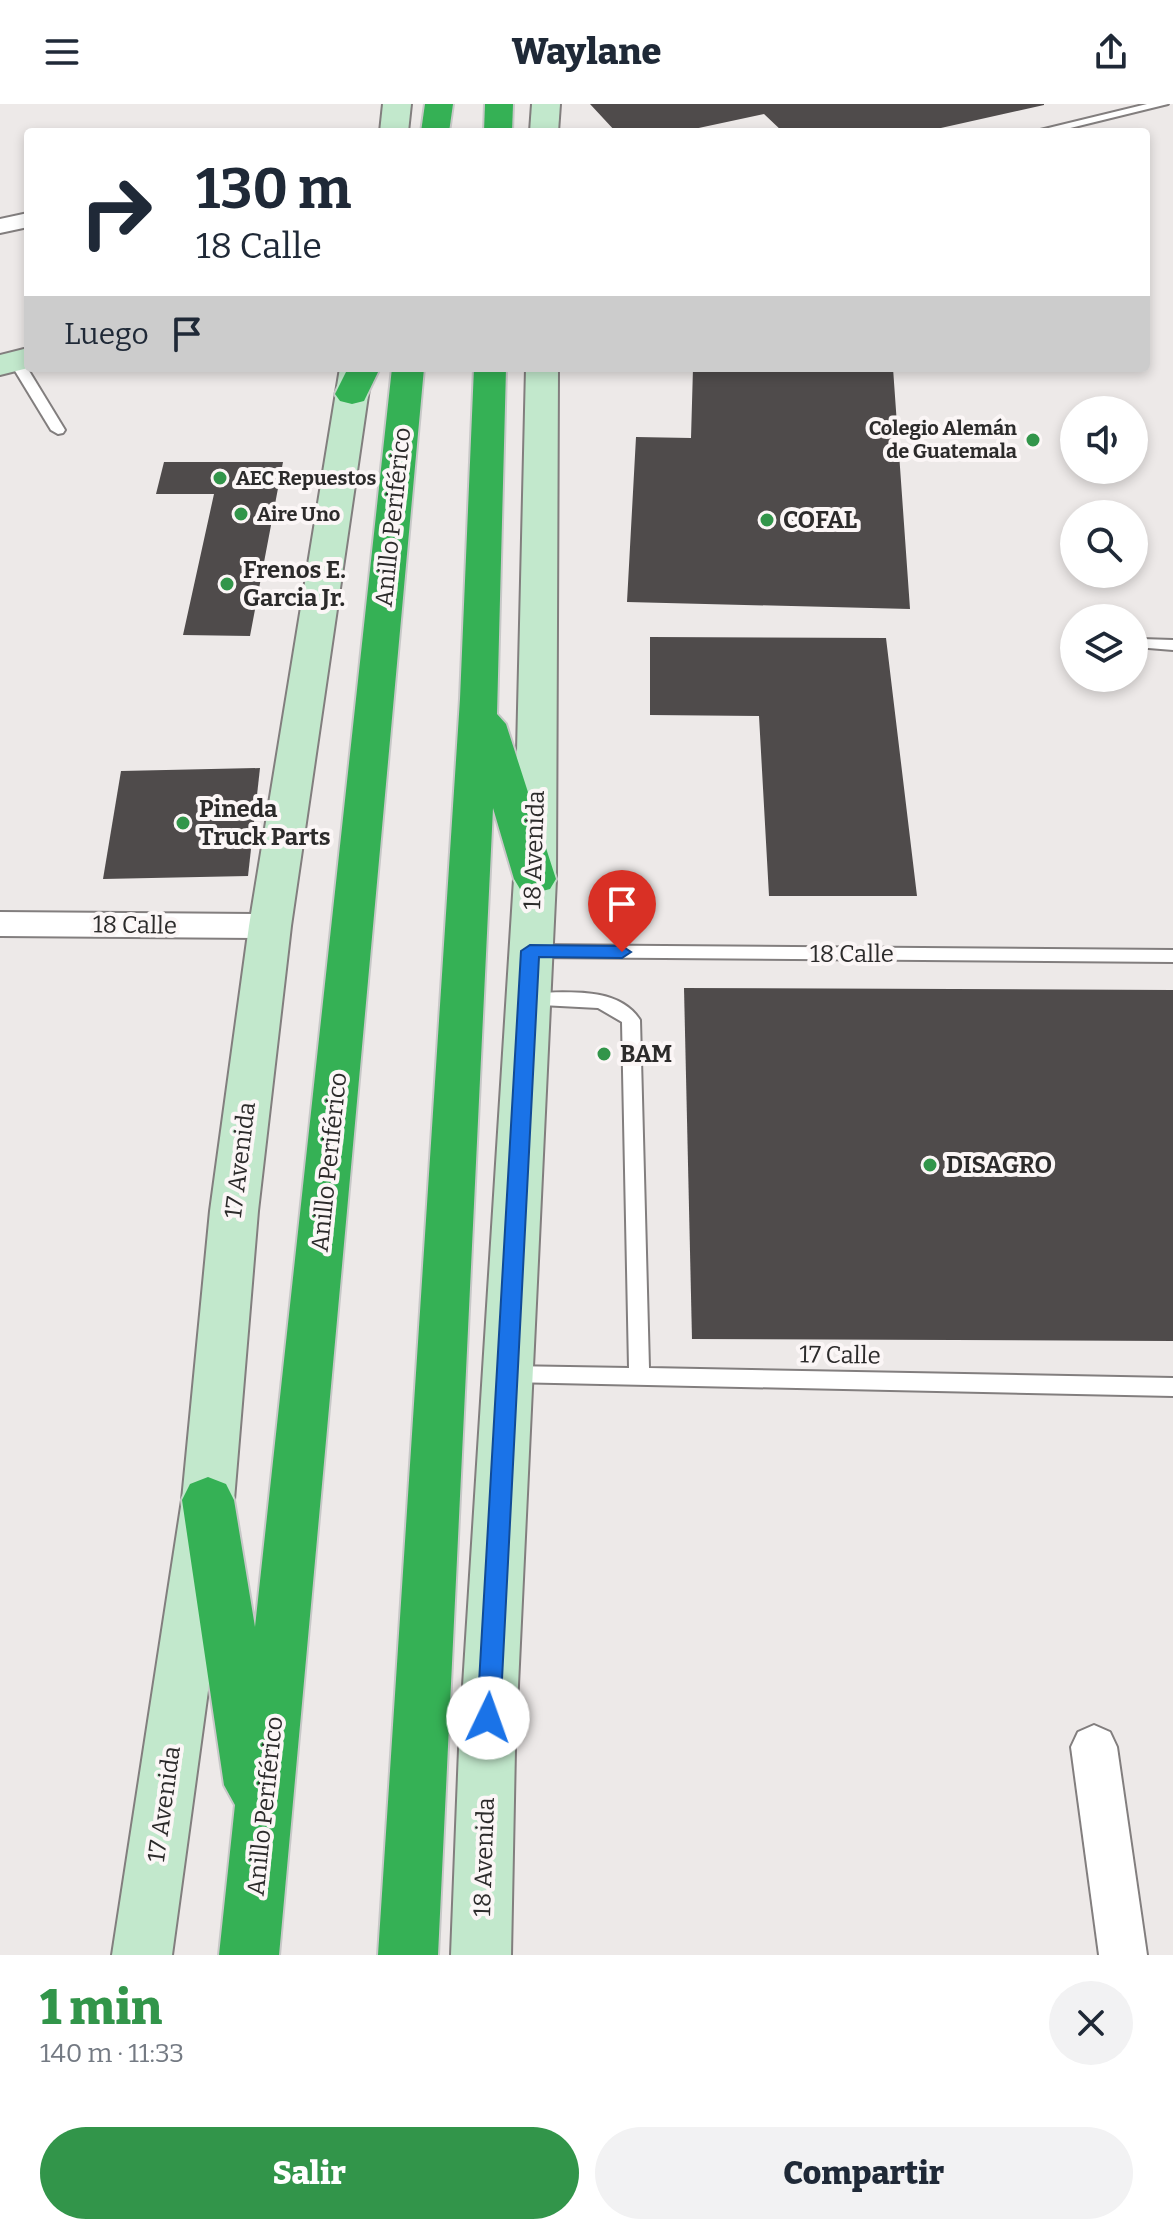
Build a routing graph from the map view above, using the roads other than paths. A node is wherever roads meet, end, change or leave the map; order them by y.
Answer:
1 (397, 104) edge
2 (439, 104) edge
3 (499, 104) edge
4 (546, 104) edge
5 (1162, 104) edge
6 (394, 128) edge
7 (436, 128) edge
8 (498, 128) edge
9 (544, 128) edge
10 (1056, 128) edge
11 (24, 221) edge
12 (0, 226) edge
13 (15, 361) edge
14 (408, 372) edge
15 (490, 372) edge
16 (542, 372) edge
17 (357, 377) edge
18 (58, 430) dead end
19 (1148, 644) edge
20 (1173, 645) edge
21 (479, 699) junction
22 (535, 879) junction
23 (0, 924) edge
24 (270, 926) junction
25 (1173, 956) edge
26 (529, 975) junction
27 (507, 1374) junction
28 (639, 1377) junction
29 (1173, 1387) edge
30 (208, 1500) junction
31 (1094, 1747) dead end
32 (261, 1847) junction
33 (142, 1955) edge
34 (249, 1955) edge
35 (408, 1955) edge
36 (481, 1955) edge
37 (1123, 1955) edge

1 - 6 street
2 - 7 highway
3 - 8 highway
4 - 9 street
5 - 10 lane
11 - 12 street
13 - 18 lane
14 - 32 highway, Anillo Periférico
15 - 21 highway
16 - 22 street, 18 Avenida
17 - 24 street, 17 Avenida
19 - 20 lane
21 - 22 highway
21 - 35 highway
22 - 26 street, 18 Avenida
23 - 24 street, 18 Calle
24 - 30 street, 17 Avenida
25 - 26 lane, 18 Calle
26 - 27 street, 18 Avenida
26 - 28 lane
27 - 28 lane, 17 Calle
27 - 36 street, 18 Avenida
28 - 29 lane, 17 Calle
30 - 32 highway
30 - 33 street, 17 Avenida
31 - 37 street
32 - 34 highway, Anillo Periférico

